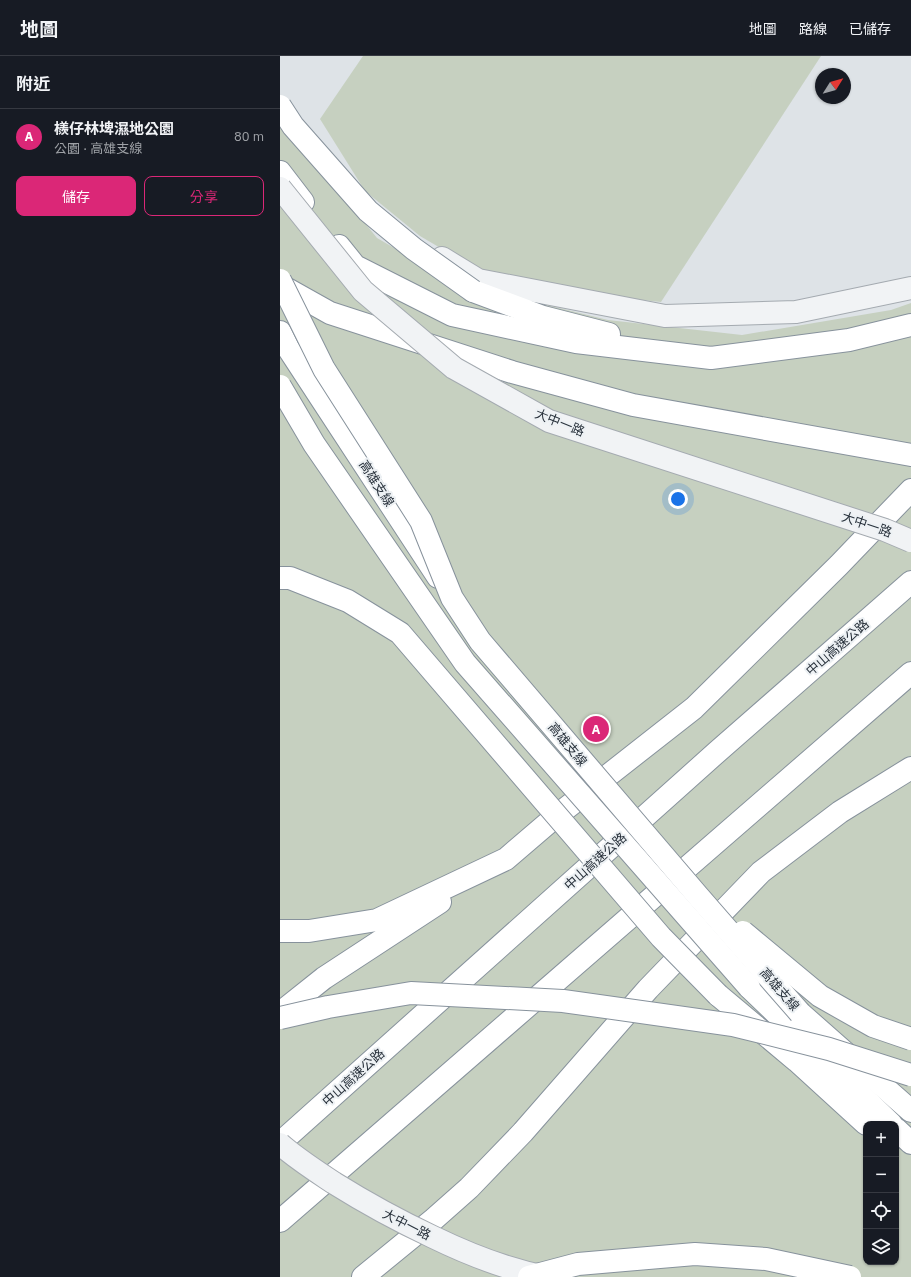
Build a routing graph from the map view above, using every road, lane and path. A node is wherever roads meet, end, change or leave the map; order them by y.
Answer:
1 (280, 107) edge
2 (280, 172) edge
3 (280, 188) edge
4 (280, 280) edge
5 (280, 285) edge
6 (911, 288) edge
7 (911, 325) edge
8 (280, 332) edge
9 (712, 358) junction
10 (280, 386) edge
11 (911, 455) edge
12 (911, 490) edge
13 (911, 541) edge
14 (280, 578) edge
15 (911, 582) edge
16 (452, 598) junction
17 (911, 673) edge
18 (911, 768) edge
19 (506, 859) junction
20 (698, 896) junction
21 (280, 931) edge
22 (280, 1013) edge
23 (280, 1018) edge
24 (911, 1039) edge
25 (911, 1075) edge
26 (908, 1108) edge
27 (863, 1121) edge
28 (888, 1121) edge
29 (899, 1131) edge
30 (899, 1142) edge
31 (911, 1143) edge
32 (280, 1144) edge
33 (911, 1148) edge
34 (280, 1221) edge
35 (363, 1277) edge
36 (529, 1277) edge
37 (546, 1277) edge
38 (850, 1277) edge

1 - 6 street
1 - 9 highway, bridge
2 - 9 highway
3 - 13 street, 大中一路, bridge
4 - 16 highway, bridge
5 - 11 highway
7 - 9 highway
8 - 16 highway, 高雄支線, bridge
10 - 28 highway, 高雄支線, bridge
12 - 19 highway
14 - 27 highway, bridge
15 - 32 highway, 中山高速公路
16 - 20 highway, 高雄支線, bridge
17 - 34 highway
18 - 35 highway
19 - 21 highway
19 - 22 highway
20 - 24 highway, bridge
20 - 26 highway, 高雄支線, bridge
23 - 25 highway, bridge
29 - 31 highway
30 - 33 highway
32 - 37 street, 大中一路, bridge
36 - 38 highway, bridge

